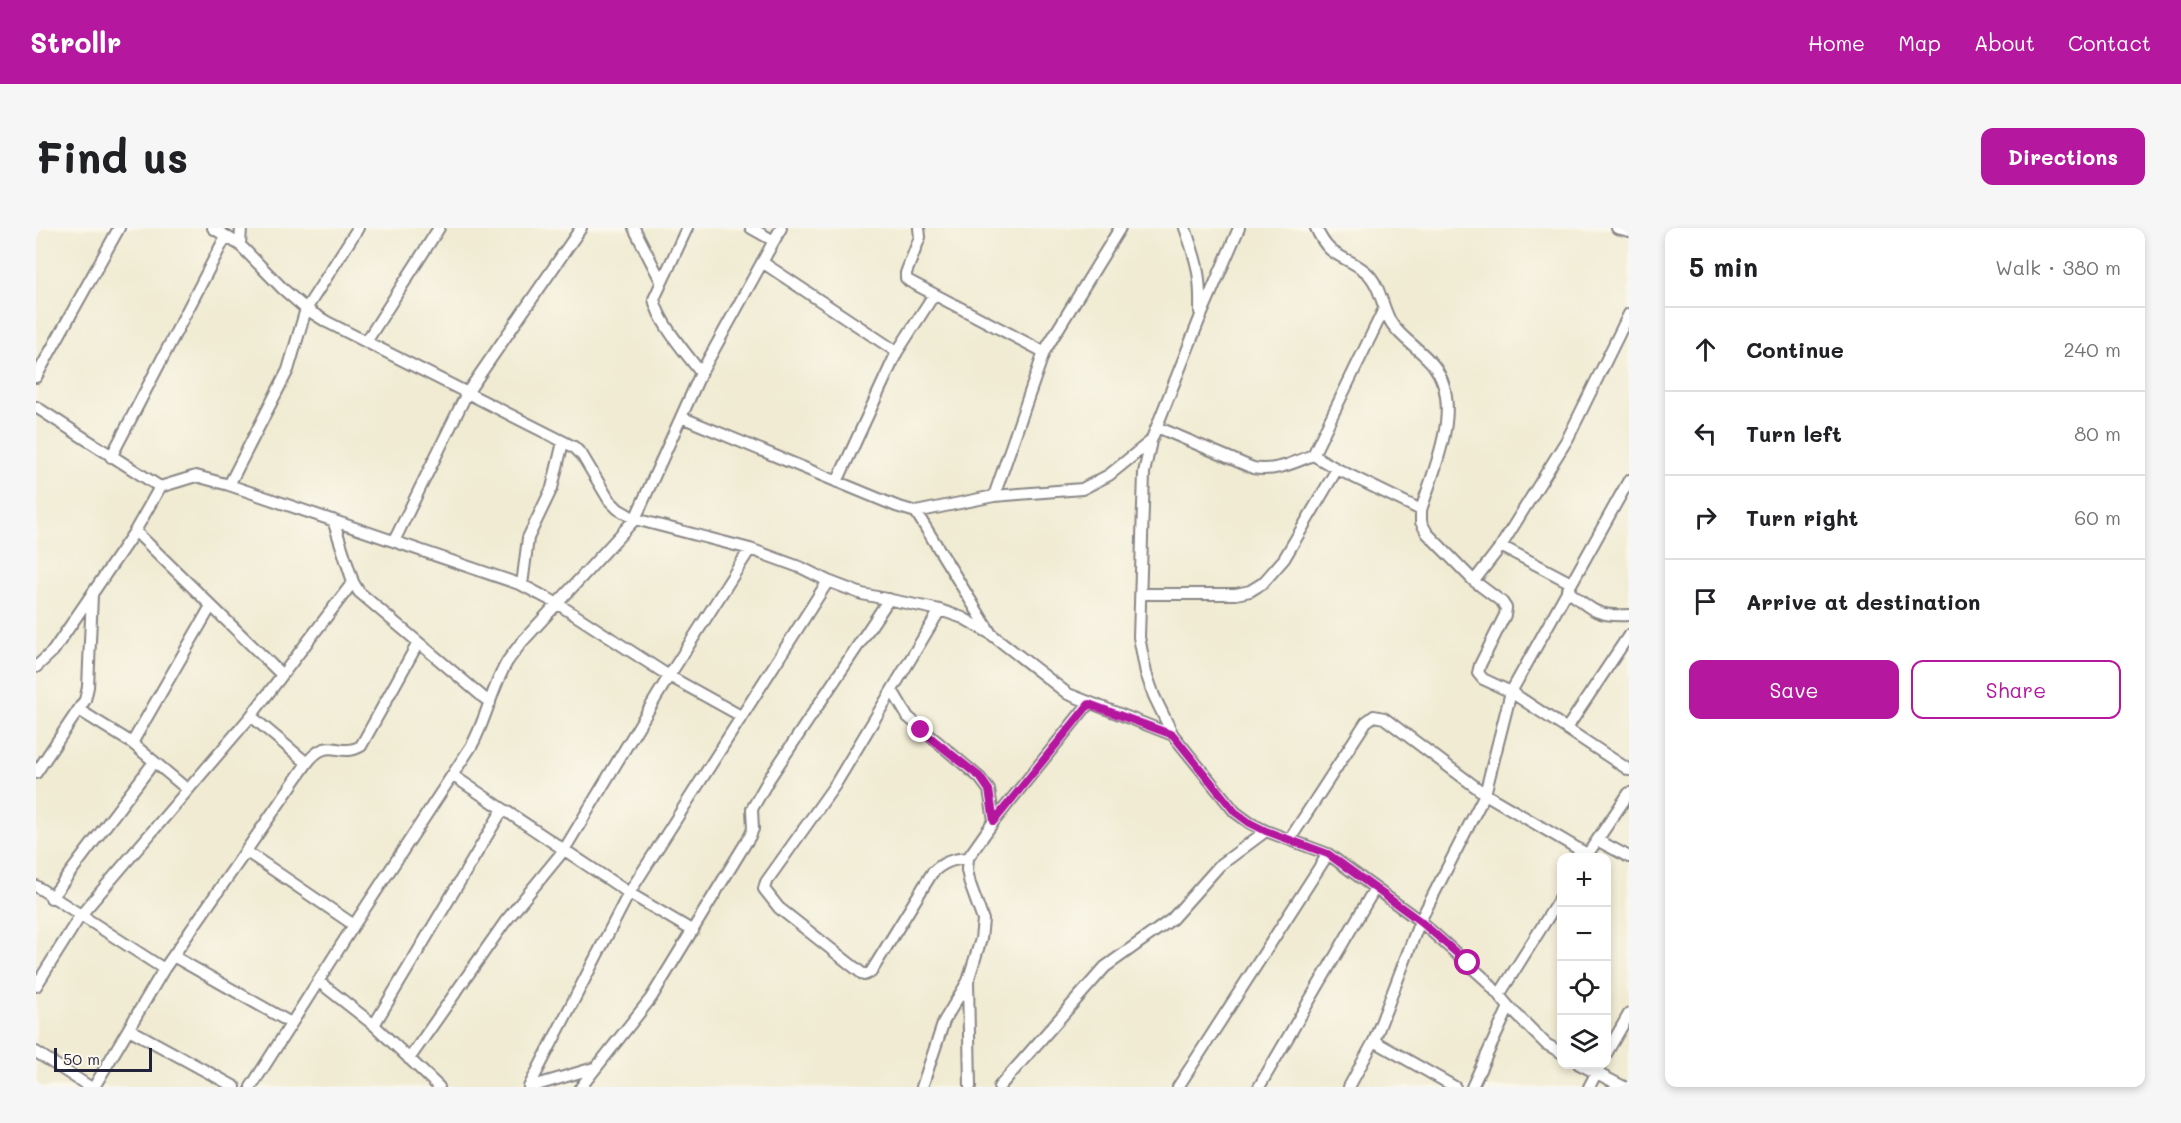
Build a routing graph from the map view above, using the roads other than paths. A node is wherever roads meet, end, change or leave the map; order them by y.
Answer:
1 (119, 228) edge
2 (213, 228) edge
3 (241, 228) edge
4 (358, 228) edge
5 (439, 228) edge
6 (580, 228) edge
7 (634, 228) edge
8 (687, 228) edge
9 (752, 228) edge
10 (781, 228) edge
11 (919, 228) edge
12 (1120, 228) edge
13 (1185, 228) edge
14 (1239, 228) edge
15 (1316, 228) edge
16 (1617, 228) edge
17 (1629, 231) edge
18 (226, 236) junction
19 (774, 241) junction
20 (240, 245) junction
21 (762, 262) junction
22 (661, 281) junction
23 (933, 296) junction
24 (306, 309) junction
25 (1384, 309) junction
26 (1629, 314) edge
27 (1200, 318) junction
28 (366, 342) junction
29 (897, 352) junction
30 (1044, 352) junction
31 (701, 373) junction
32 (36, 377) edge
33 (467, 393) junction
34 (36, 407) edge
35 (681, 417) junction
36 (1157, 427) junction
37 (1151, 441) junction
38 (563, 442) junction
39 (1312, 455) junction
40 (111, 457) junction
41 (1337, 469) junction
42 (1629, 480) edge
43 (837, 482) junction
44 (229, 485) junction
45 (160, 488) junction
46 (994, 496) junction
47 (1421, 510) junction
48 (916, 512) junction
49 (635, 519) junction
50 (333, 520) junction
51 (135, 531) junction
52 (394, 541) junction
53 (1501, 546) junction
54 (750, 549) junction
55 (828, 581) junction
56 (1474, 581) junction
57 (353, 582) junction
58 (522, 585) junction
59 (1569, 587) junction
60 (92, 594) junction
61 (1141, 594) junction
62 (889, 599) junction
63 (558, 604) junction
64 (211, 606) junction
65 (940, 610) junction
66 (1629, 615) edge
67 (991, 634) junction
68 (1629, 635) edge
69 (418, 643) junction
70 (36, 667) edge
71 (282, 675) junction
72 (669, 676) junction
73 (892, 690) junction
74 (1511, 692) junction
75 (490, 703) junction
76 (1089, 704) junction
77 (79, 710) junction
78 (252, 716) junction
79 (741, 716) junction
80 (1567, 728) junction
81 (1173, 735) junction
82 (132, 743) junction
83 (154, 762) junction
84 (307, 763) junction
85 (1629, 770) edge
86 (36, 773) edge
87 (452, 775) junction
88 (188, 790) junction
89 (1629, 793) edge
90 (1485, 795) junction
91 (503, 809) junction
92 (994, 821) junction
93 (1266, 831) junction
94 (1290, 839) junction
95 (1597, 840) junction
96 (564, 850) junction
97 (247, 852) junction
98 (1581, 853) edge
99 (1588, 853) edge
100 (1328, 854) junction
101 (1629, 857) edge
102 (968, 858) junction
103 (36, 886) edge
104 (1375, 888) junction
105 (629, 893) junction
106 (51, 898) junction
107 (1557, 903) edge
108 (80, 916) junction
109 (1420, 921) junction
110 (354, 925) junction
111 (693, 931) junction
112 (173, 956) junction
113 (164, 969) junction
114 (318, 981) junction
115 (968, 981) junction
116 (36, 986) edge
117 (1499, 995) junction
118 (1509, 1007) junction
119 (1629, 1014) edge
120 (291, 1023) junction
121 (374, 1025) junction
122 (129, 1029) junction
123 (1374, 1041) junction
124 (1611, 1045) edge
125 (1557, 1050) edge
126 (36, 1052) edge
127 (409, 1059) junction
128 (594, 1068) junction
129 (1598, 1069) edge
130 (92, 1087) edge
131 (236, 1087) edge
132 (251, 1087) edge
133 (439, 1087) edge
134 (529, 1087) edge
135 (581, 1087) edge
136 (922, 1087) edge
137 (970, 1087) edge
138 (999, 1087) edge
139 (1178, 1087) edge
140 (1258, 1087) edge
141 (1349, 1087) edge
142 (1455, 1087) edge
143 (1472, 1087) edge
144 (1589, 1087) edge
145 (1624, 1087) edge

1 - 32 street
2 - 18 street
3 - 20 street
4 - 24 street
5 - 28 street
6 - 33 street
7 - 22 street
8 - 22 street
9 - 19 street
10 - 19 street
11 - 23 street
12 - 30 street
13 - 27 street
14 - 27 street
15 - 25 street
16 - 17 street
18 - 20 street
18 - 40 street
19 - 21 street
20 - 24 street
21 - 29 street
21 - 31 street
22 - 31 street
23 - 29 street
23 - 30 street
24 - 28 street
24 - 44 street
25 - 39 street
25 - 47 street
26 - 53 street
27 - 36 street
28 - 33 street
29 - 43 street
30 - 46 street
31 - 35 street
33 - 38 street
33 - 52 street
34 - 40 street
35 - 43 street
35 - 49 street
36 - 37 street
36 - 39 street
37 - 46 street
37 - 61 street
38 - 49 street
38 - 58 street
39 - 41 street
40 - 45 street
41 - 47 street
41 - 61 street
42 - 59 street
43 - 48 street
44 - 45 street
44 - 50 street
45 - 51 street
46 - 48 street
47 - 56 street
48 - 67 street
49 - 54 street
49 - 63 street
50 - 52 street
50 - 57 street
51 - 60 street
51 - 64 street
52 - 58 street
53 - 56 street
53 - 59 street
54 - 55 street
54 - 72 street
55 - 62 street
55 - 79 street
56 - 74 street
57 - 69 street
57 - 71 street
58 - 63 street
59 - 66 street
59 - 74 street
60 - 70 street
60 - 77 street
61 - 81 street
62 - 65 street
62 - 111 street
63 - 72 street
63 - 75 street
64 - 71 street
64 - 82 street
65 - 67 street
65 - 73 street
67 - 76 street
68 - 80 street
69 - 75 street
69 - 84 street
71 - 78 street
72 - 79 street
72 - 96 street
73 - 92 street
73 - 102 street
74 - 80 street
74 - 90 street
75 - 87 street
76 - 81 street
76 - 92 street
77 - 82 street
77 - 86 street
78 - 84 street
78 - 88 street
79 - 105 street
80 - 85 street
81 - 93 street
82 - 83 street
83 - 88 street
83 - 106 street
84 - 97 street
87 - 91 street
87 - 110 street
88 - 108 street
89 - 95 street
90 - 94 street
90 - 98 street
90 - 109 street
91 - 96 street
91 - 121 street
92 - 102 street
93 - 94 street
93 - 138 street
94 - 100 street
95 - 99 street
95 - 101 street
96 - 105 street
96 - 127 street
97 - 110 street
97 - 112 street
100 - 104 street
100 - 139 street
102 - 115 street
103 - 106 street
104 - 109 street
104 - 140 street
105 - 111 street
105 - 134 street
106 - 108 street
107 - 117 street
108 - 113 street
108 - 116 street
109 - 117 street
109 - 123 street
110 - 114 street
111 - 128 street
112 - 113 street
112 - 120 street
113 - 122 street
114 - 120 street
114 - 121 street
115 - 136 street
115 - 137 street
117 - 118 street
118 - 125 street
118 - 143 street
119 - 124 street
120 - 132 street
121 - 127 street
122 - 130 street
122 - 131 street
123 - 141 street
123 - 142 street
126 - 130 street
127 - 133 street
128 - 134 street
128 - 135 street
129 - 144 street
129 - 145 street

